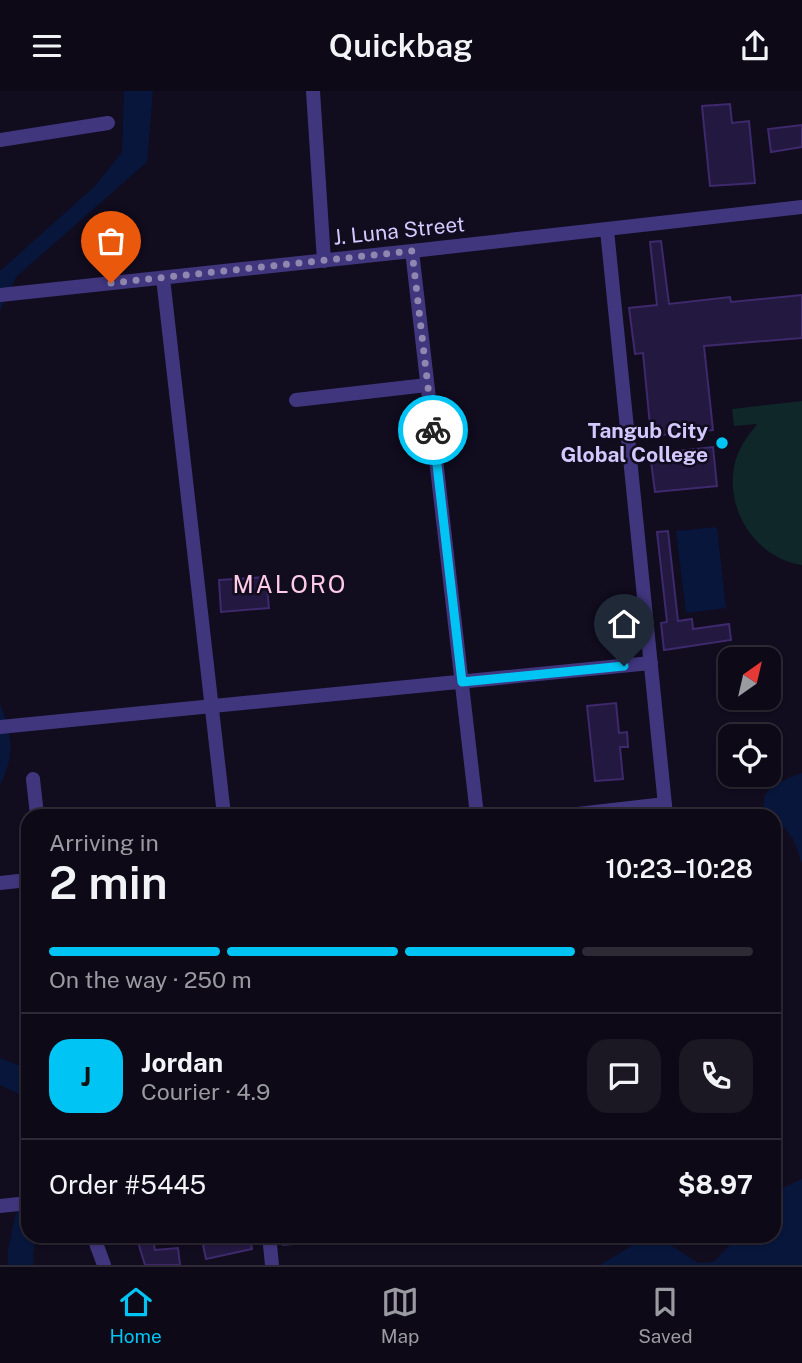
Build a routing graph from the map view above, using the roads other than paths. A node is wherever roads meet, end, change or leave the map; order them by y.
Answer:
1 (313, 91) edge
2 (108, 123) dead end
3 (0, 139) edge
4 (802, 207) edge
5 (607, 230) junction
6 (412, 251) junction
7 (324, 261) junction
8 (163, 278) junction
9 (6, 294) edge
10 (427, 385) junction
11 (296, 400) dead end
12 (651, 663) junction
13 (462, 682) junction
14 (210, 706) junction
15 (0, 727) edge
16 (33, 779) dead end
17 (36, 809) edge
18 (223, 809) edge
19 (476, 809) edge
20 (665, 809) edge
21 (21, 881) edge
22 (0, 883) edge
23 (96, 1243) edge
24 (270, 1243) edge
25 (104, 1265) edge
26 (272, 1265) edge

1 - 7 street
2 - 3 street
4 - 5 street, J. Luna Street
5 - 6 street, J. Luna Street
5 - 12 street
6 - 7 street, J. Luna Street
6 - 10 street
7 - 8 street, J. Luna Street
8 - 9 street, J. Luna Street
8 - 14 street
10 - 11 street
10 - 13 street
12 - 13 street
12 - 20 street
13 - 14 street
13 - 19 street
14 - 15 street
14 - 18 street
16 - 17 street
21 - 22 street
23 - 25 street
24 - 26 street

